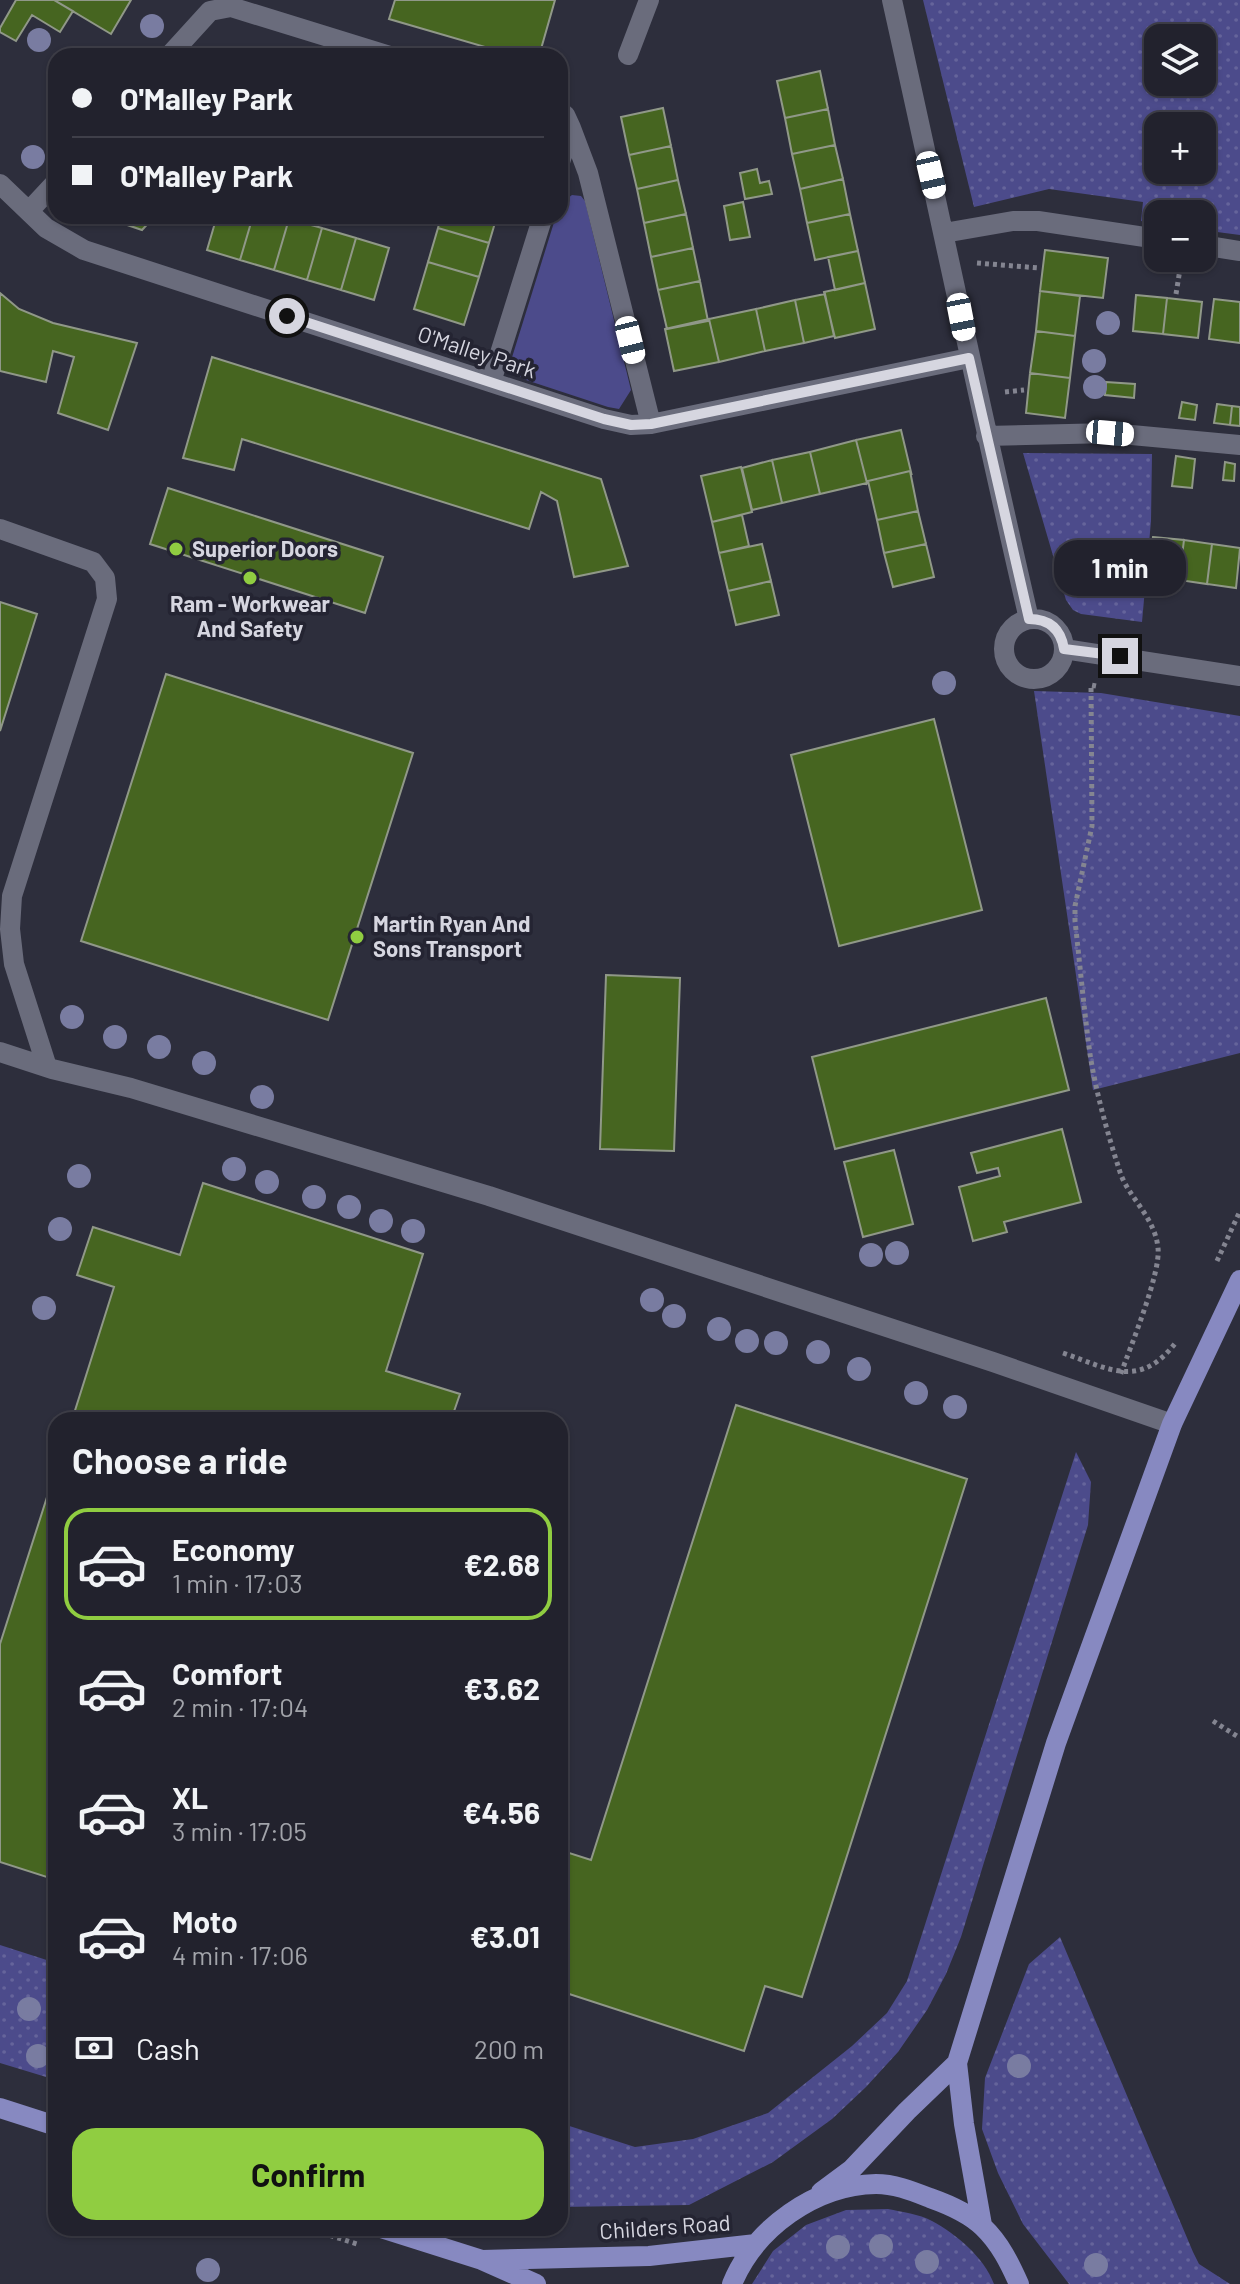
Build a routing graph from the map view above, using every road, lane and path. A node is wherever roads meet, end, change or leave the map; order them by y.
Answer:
1 (649, 0) edge
2 (892, 0) edge
3 (176, 48) edge
4 (364, 48) edge
5 (628, 55) dead end
6 (568, 125) edge
7 (0, 184) edge
8 (48, 191) edge
9 (29, 211) junction
10 (540, 224) edge
11 (944, 233) junction
12 (1144, 237) edge
13 (1216, 247) edge
14 (1240, 251) edge
15 (977, 263) dead end
16 (1039, 268) dead end
17 (1179, 272) edge
18 (1176, 294) dead end
19 (969, 358) junction
20 (491, 382) junction
21 (1024, 390) dead end
22 (1005, 393) dead end
23 (651, 424) junction
24 (986, 436) junction
25 (1240, 445) edge
26 (0, 529) edge
27 (1029, 619) junction
28 (1064, 649) junction
29 (1240, 676) edge
30 (1106, 687) dead end
31 (0, 1052) edge
32 (47, 1067) junction
33 (1240, 1211) edge
34 (1217, 1261) dead end
35 (1240, 1280) edge
36 (1184, 1332) dead end
37 (1063, 1353) dead end
38 (1121, 1373) junction
39 (1172, 1424) junction
40 (1213, 1721) dead end
41 (1240, 1738) edge
42 (957, 2063) junction
43 (0, 2108) edge
44 (48, 2123) edge
45 (811, 2200) junction
46 (982, 2225) junction
47 (406, 2236) edge
48 (756, 2244) junction
49 (482, 2260) junction
50 (536, 2284) edge
51 (732, 2284) edge
52 (1019, 2284) edge

1 - 5 street
2 - 11 street
3 - 4 street
6 - 23 street
7 - 9 street, O'Malley Park
8 - 9 street
9 - 20 street, O'Malley Park
10 - 20 street
11 - 12 street
11 - 19 street
13 - 14 street
15 - 16 path
17 - 18 path
19 - 23 street, O'Malley Park
19 - 24 street
20 - 23 street, O'Malley Park
21 - 22 path
24 - 25 street
24 - 27 street
26 - 32 street
27 - 28 street
27 - 28 street
28 - 29 street
30 - 38 path
31 - 32 street
32 - 39 street
33 - 34 path
35 - 39 main road
36 - 38 path
37 - 38 path
39 - 42 main road
40 - 41 path
42 - 45 main road
42 - 46 main road
43 - 44 main road
45 - 46 main road
45 - 48 main road
46 - 52 main road
47 - 49 main road, Childers Road
48 - 49 main road, Childers Road
48 - 51 main road
49 - 50 main road, Childers Road

